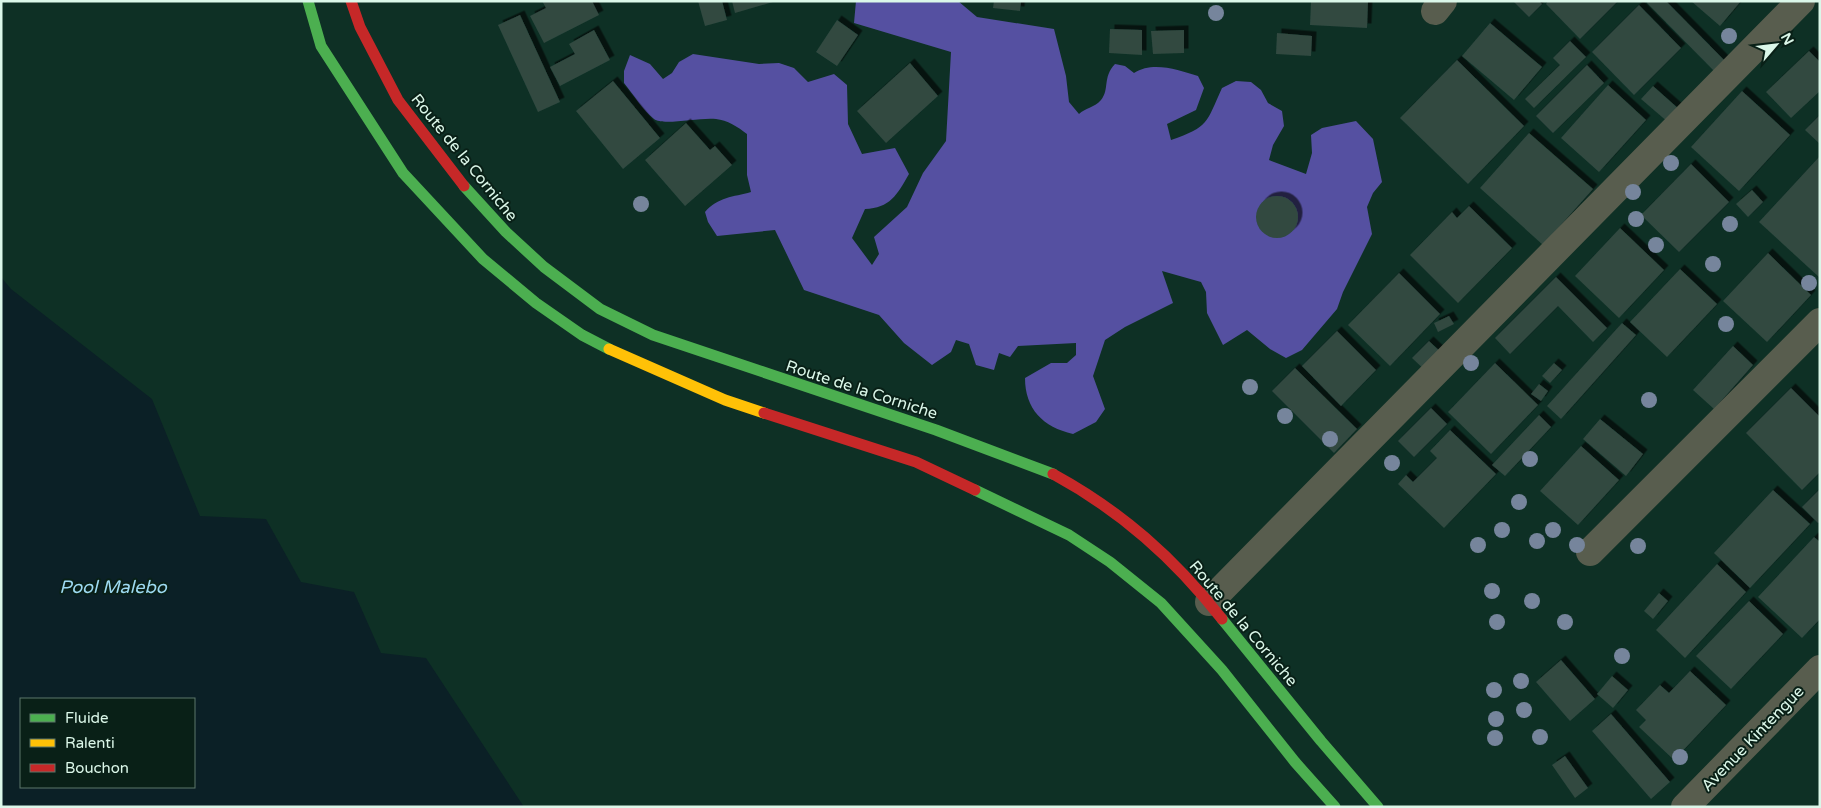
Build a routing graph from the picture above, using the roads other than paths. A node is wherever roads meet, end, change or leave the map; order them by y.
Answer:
1 (308, 1) edge
2 (351, 1) edge
3 (1801, 1) edge
4 (1820, 322) edge
5 (1590, 552) dead end
6 (1209, 602) junction
7 (1820, 669) edge
8 (1335, 807) edge
9 (1378, 807) edge
10 (1685, 807) edge

1 - 8 main road
2 - 6 main road, Route de la Corniche
3 - 6 street
4 - 5 street
6 - 9 main road, Route de la Corniche
7 - 10 street, Avenue Kintengue

